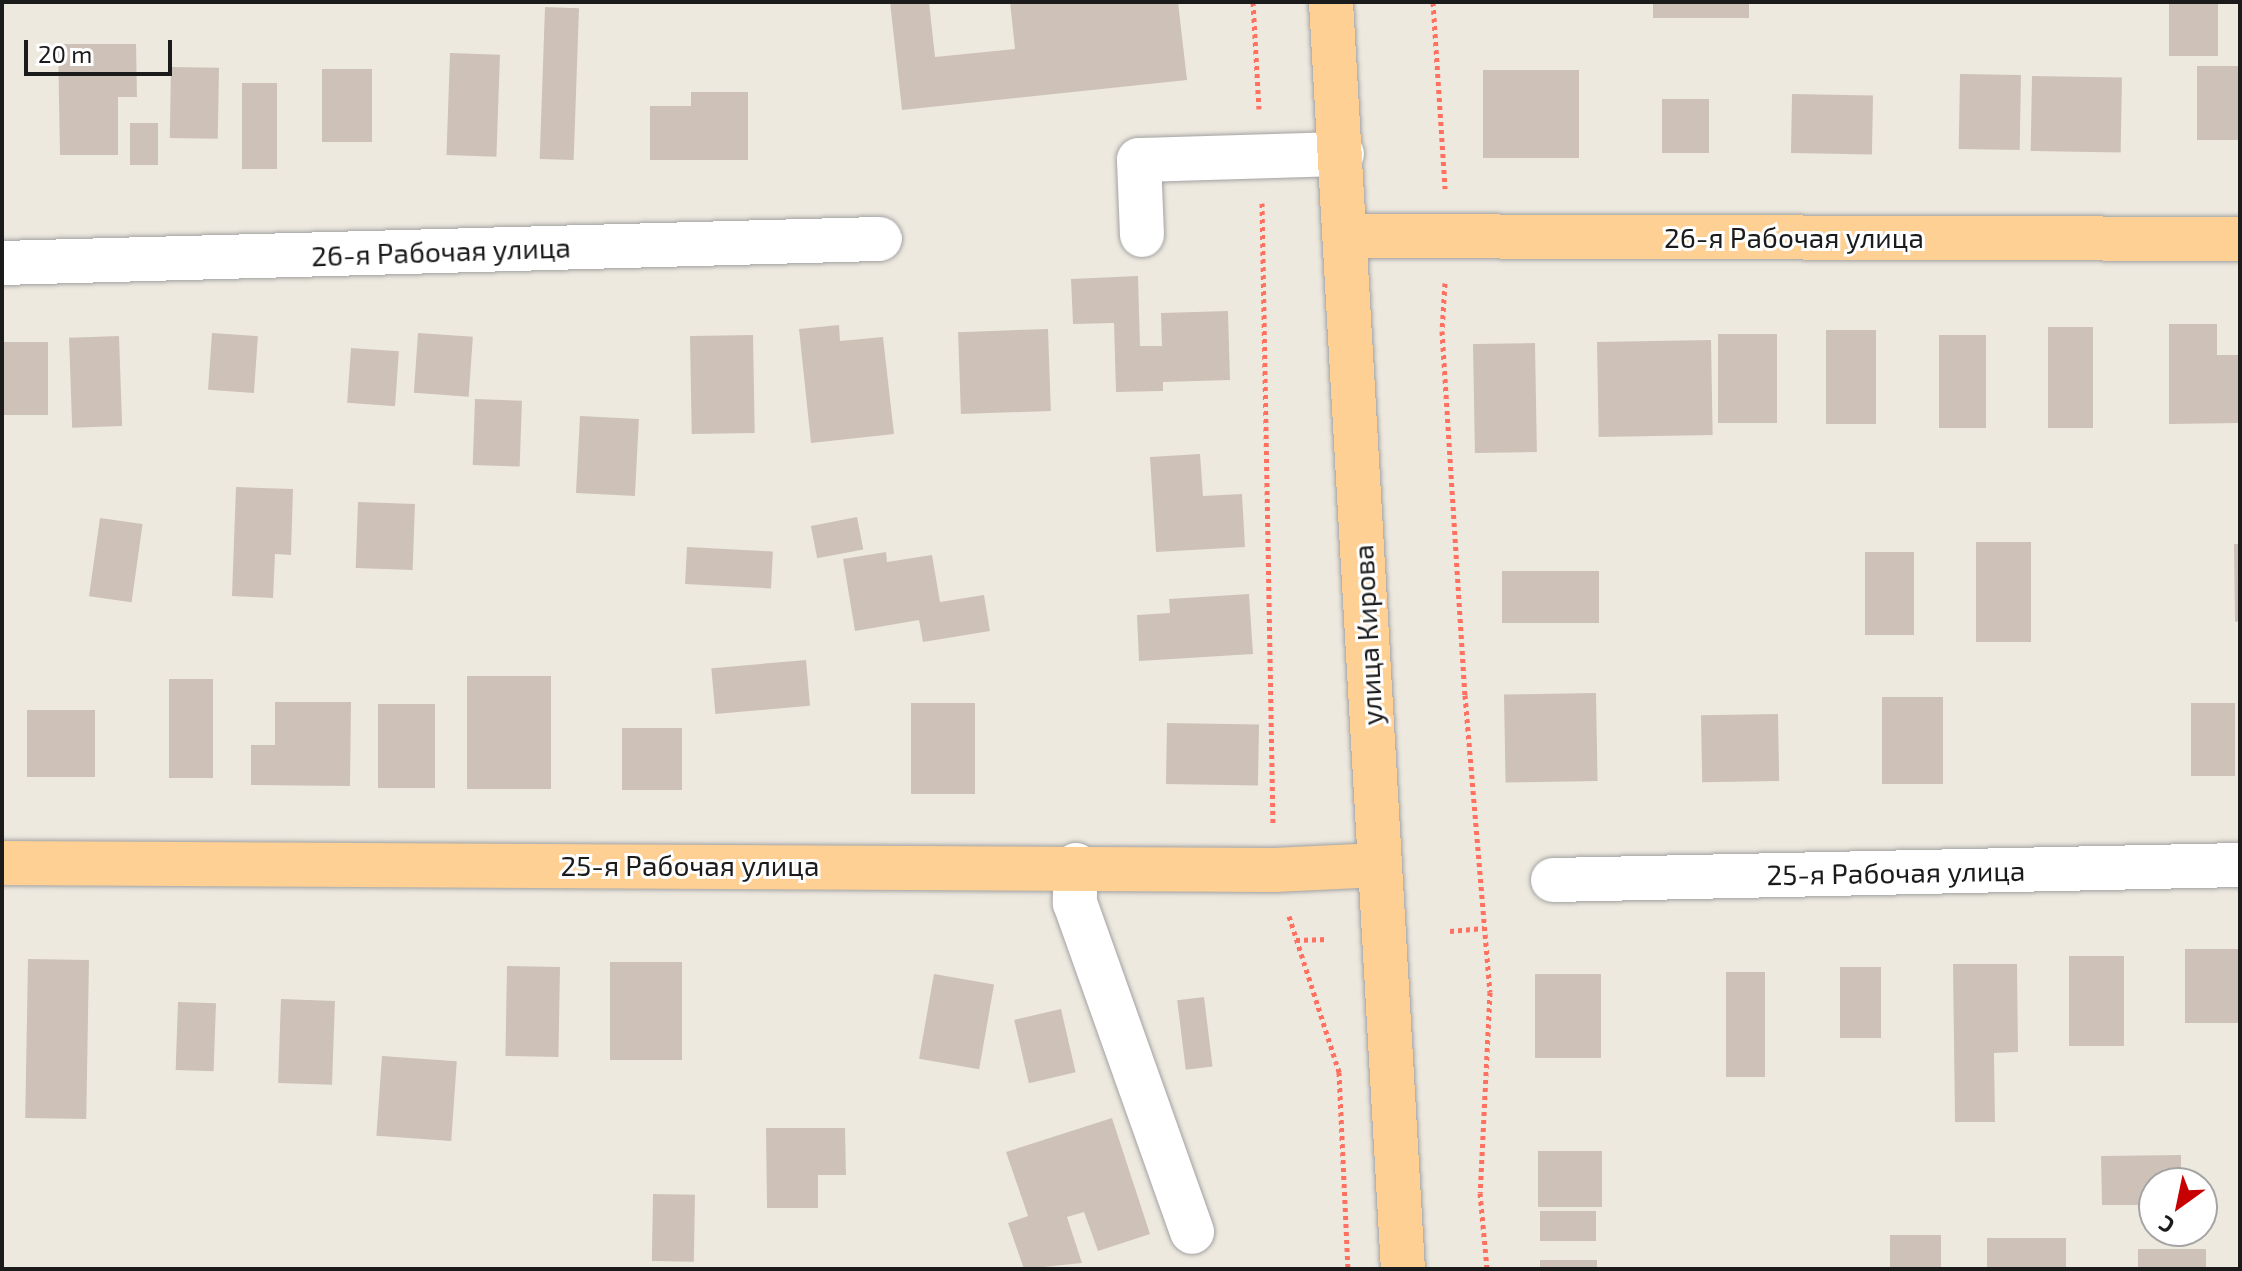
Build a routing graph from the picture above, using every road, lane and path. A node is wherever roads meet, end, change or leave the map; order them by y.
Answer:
1 (1253, 2) edge
2 (1331, 2) edge
3 (1433, 2) edge
4 (1342, 154) junction
5 (1262, 156) junction
6 (1142, 235) dead end
7 (1347, 236) junction
8 (1447, 236) junction
9 (880, 239) dead end
10 (2240, 239) edge
11 (2, 263) edge
12 (2, 863) edge
13 (1076, 865) junction
14 (1379, 865) junction
15 (2240, 865) edge
16 (1274, 870) junction
17 (1553, 880) dead end
18 (1485, 928) junction
19 (1450, 931) dead end
20 (1328, 939) dead end
21 (1296, 940) junction
22 (1192, 1232) dead end
23 (1348, 1269) edge
24 (1403, 1269) edge
25 (1487, 1269) edge

1 - 5 path
2 - 4 main road, улица Кирова
3 - 8 path
4 - 5 street
4 - 7 main road, улица Кирова
5 - 6 street
5 - 16 path
7 - 8 main road, 26-я Рабочая улица
7 - 14 main road, улица Кирова
8 - 10 main road, 26-я Рабочая улица
8 - 18 path
9 - 11 street, 26-я Рабочая улица
12 - 13 main road, 25-я Рабочая улица
13 - 16 main road, 25-я Рабочая улица
13 - 22 street
14 - 16 main road, 25-я Рабочая улица
14 - 24 main road, улица Кирова
15 - 17 street, 25-я Рабочая улица
16 - 21 path
18 - 19 path
18 - 25 path
20 - 21 path
21 - 23 path

